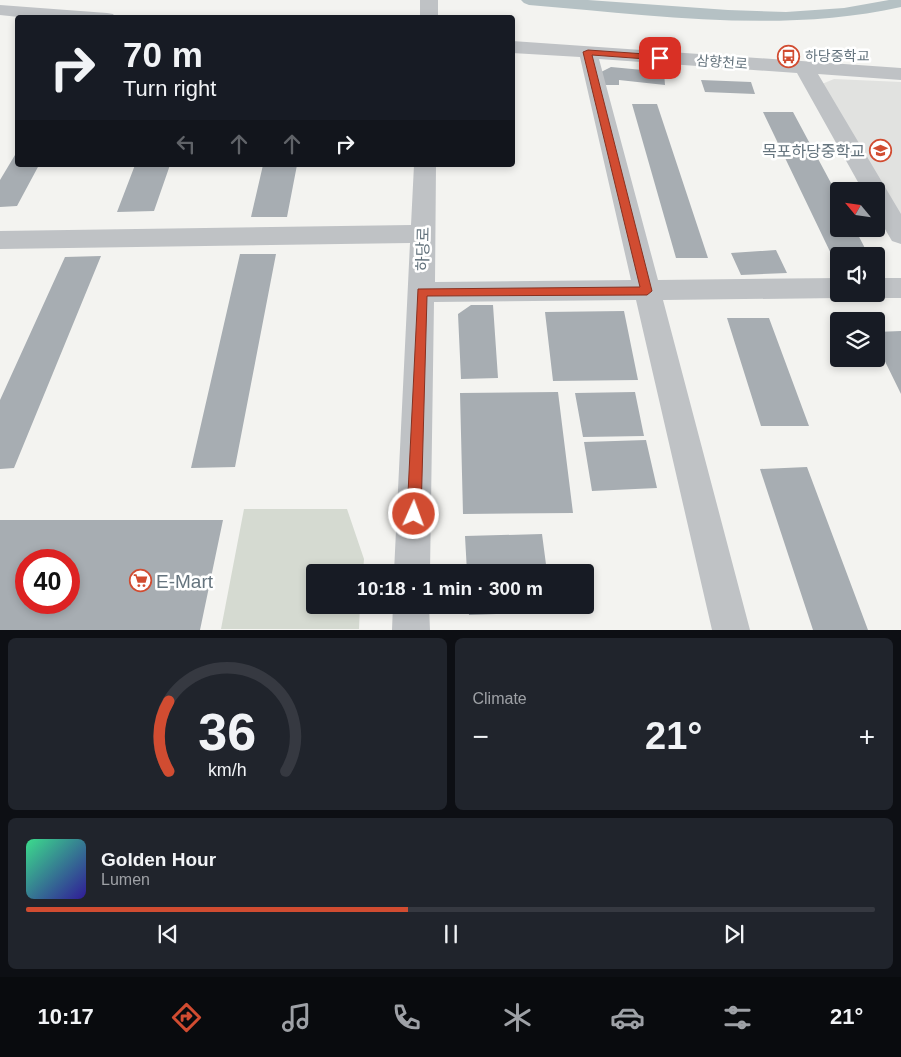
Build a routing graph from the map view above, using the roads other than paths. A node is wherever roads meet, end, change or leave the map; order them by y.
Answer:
1 (429, 0) edge
2 (0, 10) edge
3 (67, 15) edge
4 (429, 15) edge
5 (515, 47) edge
6 (588, 52) junction
7 (804, 68) junction
8 (901, 74) edge
9 (425, 167) edge
10 (870, 182) edge
11 (885, 207) edge
12 (423, 234) junction
13 (901, 235) edge
14 (0, 240) edge
15 (830, 288) edge
16 (885, 288) edge
17 (901, 288) edge
18 (647, 291) junction
19 (422, 292) junction
20 (412, 564) edge
21 (412, 614) edge
22 (411, 630) edge
23 (731, 630) edge

1 - 4 street
2 - 3 street
5 - 6 street, 삼향천로
6 - 7 street, 삼향천로
6 - 18 street
7 - 8 street, 삼향천로
7 - 10 street
9 - 12 street, 하당로
11 - 13 street
12 - 14 street
12 - 19 street, 하당로
15 - 18 street
16 - 17 street
18 - 19 street
18 - 23 street
19 - 20 street, 하당로
21 - 22 street

